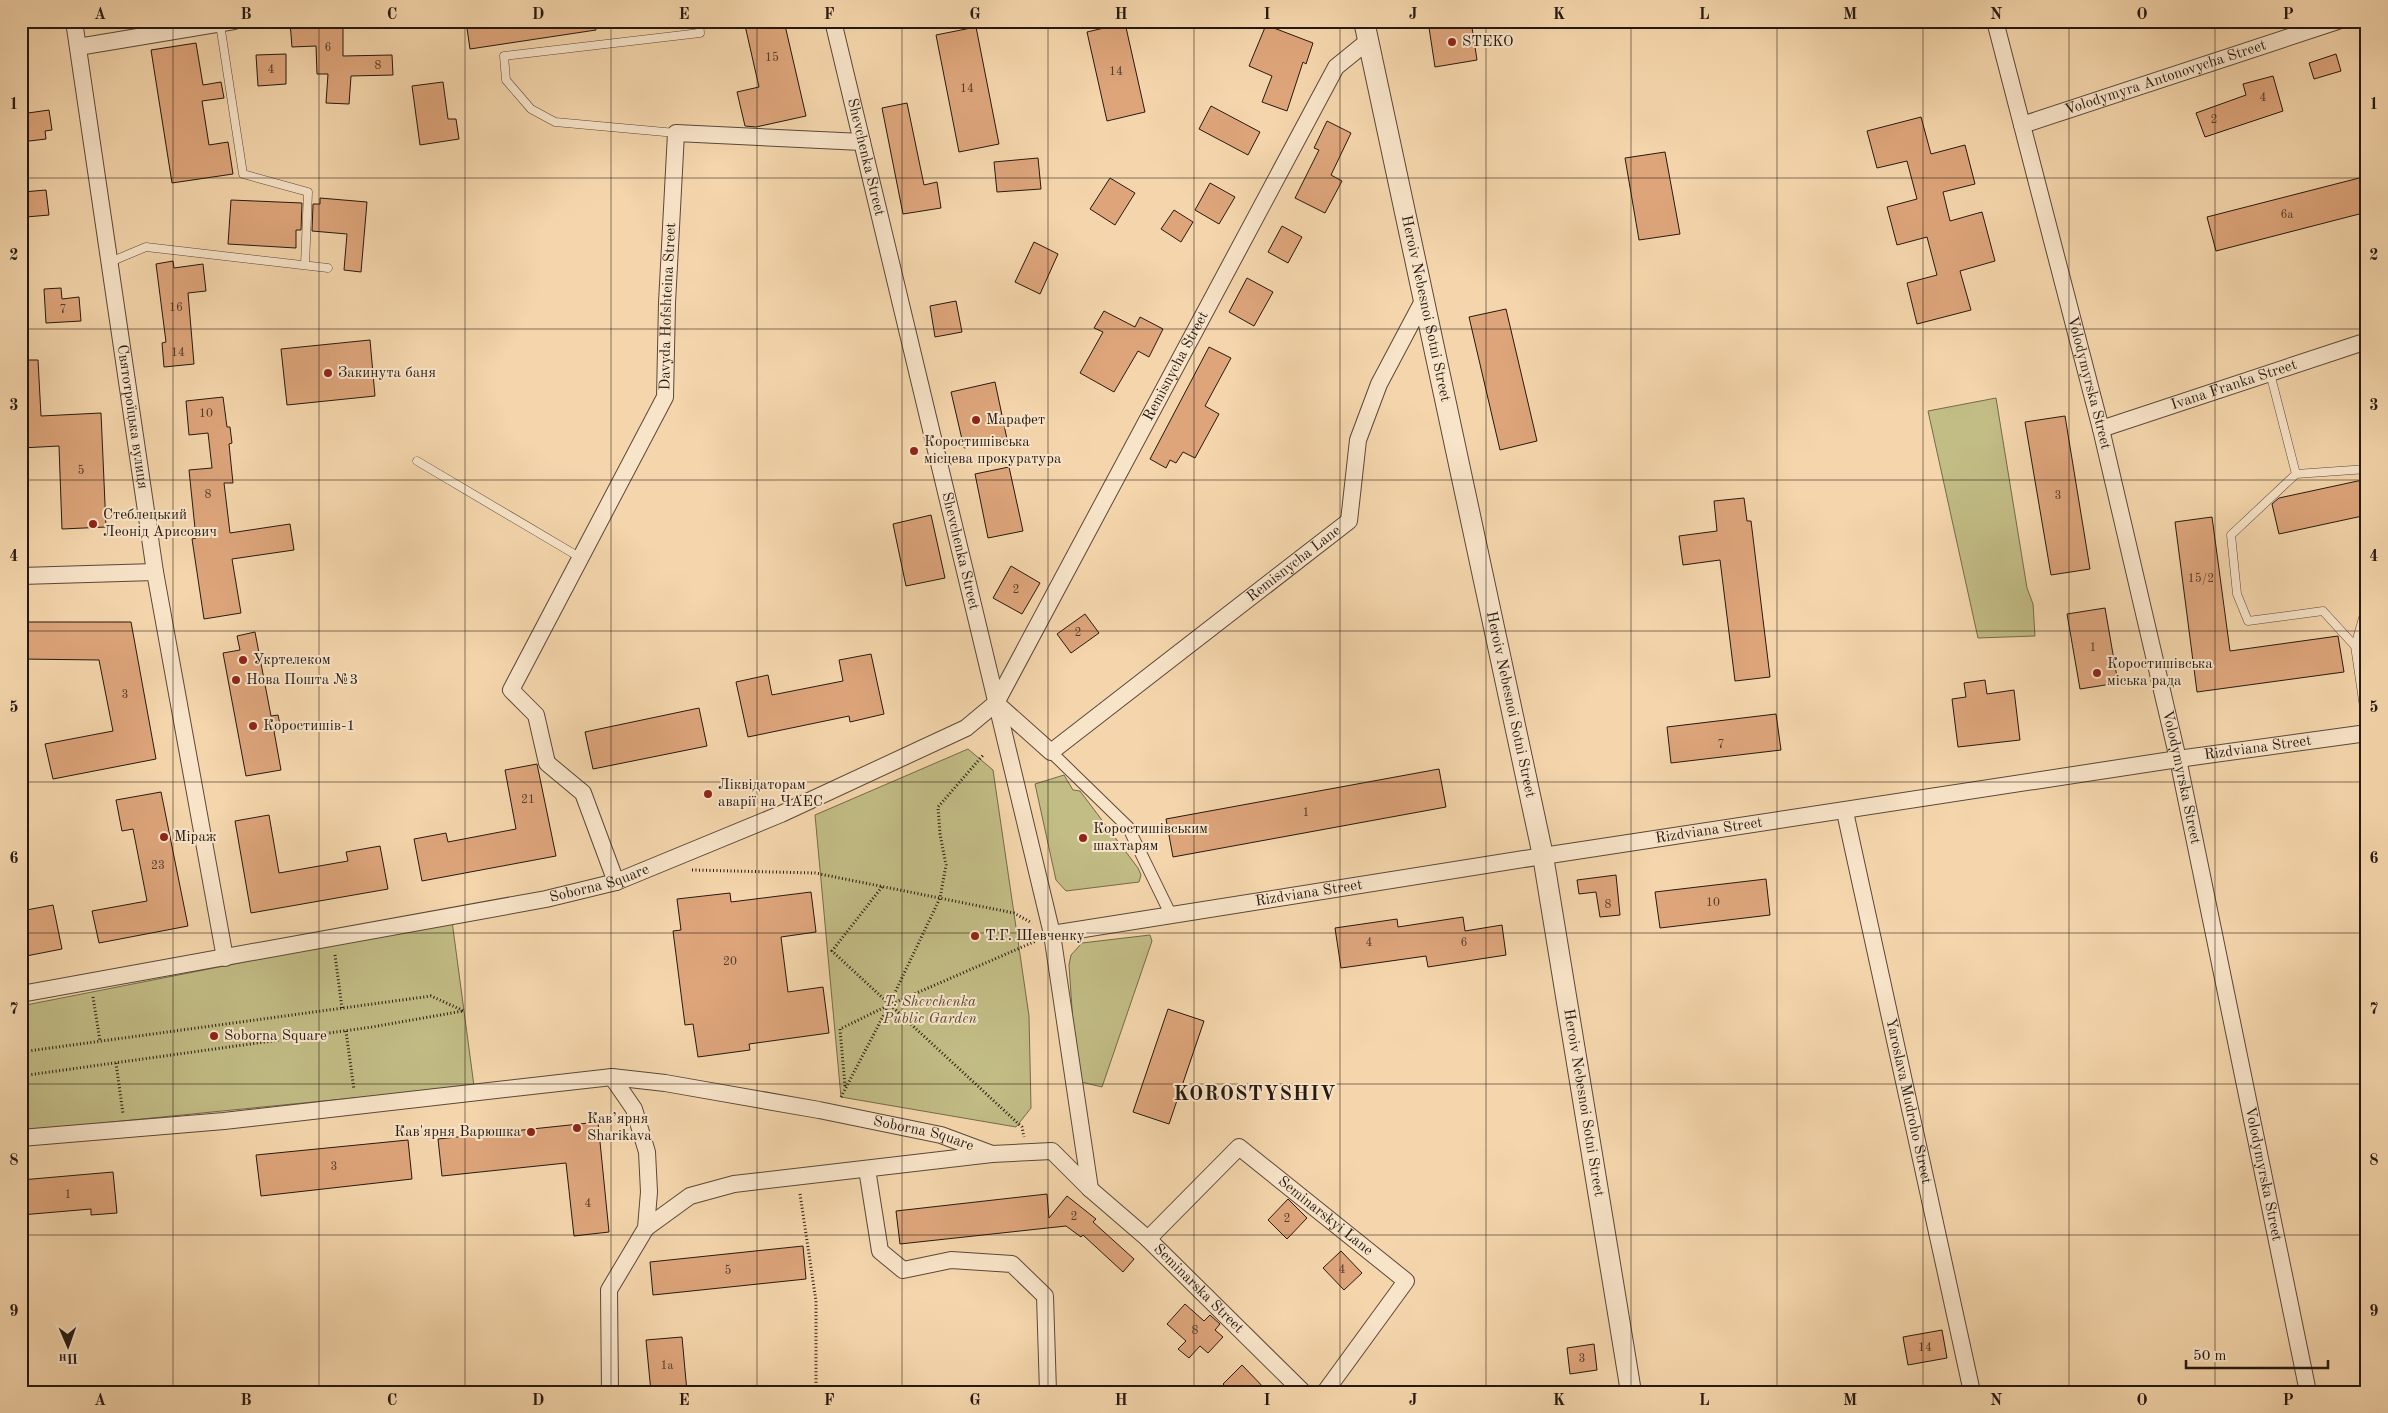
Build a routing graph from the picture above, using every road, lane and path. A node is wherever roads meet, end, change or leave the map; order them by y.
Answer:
1 (74, 21) edge
2 (699, 21) edge
3 (834, 21) edge
4 (1364, 21) edge
5 (1995, 21) edge
6 (2338, 21) edge
7 (227, 22) edge
8 (1368, 41) junction
9 (78, 47) junction
10 (2022, 125) junction
11 (676, 133) junction
12 (862, 142) junction
13 (110, 262) junction
14 (305, 265) junction
15 (328, 268) dead end
16 (1424, 299) junction
17 (2367, 341) edge
18 (2270, 373) junction
19 (2101, 429) junction
20 (417, 461) dead end
21 (2367, 468) edge
22 (2296, 474) junction
23 (581, 558) junction
24 (155, 572) junction
25 (21, 576) edge
26 (2367, 604) edge
27 (2354, 646) junction
28 (996, 703) junction
29 (2367, 728) edge
30 (2367, 733) edge
31 (1051, 752) junction
32 (984, 754) dead end
33 (2178, 759) junction
34 (1845, 812) junction
35 (1543, 856) junction
36 (688, 870) dead end
37 (616, 882) junction
38 (882, 887) junction
39 (940, 898) junction
40 (1171, 915) junction
41 (1052, 934) junction
42 (332, 938) junction
43 (225, 958) junction
44 (90, 982) junction
45 (21, 994) edge
46 (889, 1005) junction
47 (342, 1008) junction
48 (346, 1031) junction
49 (100, 1041) junction
50 (21, 1052) edge
51 (116, 1062) junction
52 (21, 1076) edge
53 (612, 1078) junction
54 (846, 1087) junction
55 (357, 1106) junction
56 (832, 1112) junction
57 (125, 1130) junction
58 (21, 1138) edge
59 (1027, 1152) junction
60 (992, 1154) junction
61 (867, 1169) junction
62 (798, 1177) junction
63 (1090, 1189) junction
64 (646, 1228) junction
65 (1148, 1239) junction
66 (610, 1392) edge
67 (816, 1392) edge
68 (1048, 1392) edge
69 (1303, 1392) edge
70 (1325, 1392) edge
71 (1631, 1392) edge
72 (1972, 1392) edge
73 (2308, 1392) edge

1 - 9 street, Святотроїцька вулиця
2 - 11 lane
3 - 12 street, Shevchenka Street
4 - 8 street, Heroiv Nebesnoi Sotni Street
5 - 10 street, Volodymyrska Street
6 - 10 street, Volodymyra Antonovycha Street
7 - 9 street
7 - 14 lane
8 - 16 street, Heroiv Nebesnoi Sotni Street
8 - 28 street, Remisnycha Street
9 - 13 street, Святотроїцька вулиця
10 - 19 street, Volodymyrska Street
11 - 12 street
11 - 23 street, Davyda Hofshteina Street
12 - 28 street, Shevchenka Street
13 - 14 lane
13 - 24 street, Святотроїцька вулиця
14 - 15 lane
16 - 31 street, Remisnycha Lane
16 - 35 street, Heroiv Nebesnoi Sotni Street
17 - 18 street, Ivana Franka Street
18 - 19 street, Ivana Franka Street
18 - 22 lane
19 - 33 street, Volodymyrska Street
20 - 23 lane
21 - 22 lane
22 - 27 lane
23 - 37 street, Davyda Hofshteina Street
24 - 25 street
24 - 43 street, Святотроїцька вулиця
26 - 27 lane
27 - 29 lane
28 - 31 street
28 - 37 street, Soborna Square
28 - 41 street, Shevchenka Street
30 - 33 street, Rizdviana Street
31 - 40 street
32 - 39 path
33 - 34 street, Rizdviana Street
33 - 73 street, Volodymyrska Street
34 - 35 street, Rizdviana Street
34 - 72 street, Yaroslava Mudroho Street
35 - 40 street, Rizdviana Street
35 - 71 street, Heroiv Nebesnoi Sotni Street
36 - 38 path
37 - 42 street, Soborna Square
38 - 39 path
38 - 46 path
39 - 41 path
39 - 46 path
40 - 41 street, Rizdviana Street
41 - 46 path
41 - 63 street, Shevchenka Street
42 - 43 street, Soborna Square
42 - 47 path
43 - 44 street, Soborna Square
44 - 45 street, Soborna Square
44 - 49 path
46 - 54 path
46 - 54 path
46 - 59 path
47 - 48 path
47 - 49 path
48 - 51 path
48 - 55 path
49 - 50 path
51 - 52 path
51 - 57 path
53 - 55 street, Soborna Square
53 - 56 street, Soborna Square
53 - 64 street
54 - 56 path
55 - 57 street, Soborna Square
56 - 60 street, Soborna Square
57 - 58 street, Soborna Square
59 - 60 street, Seminarska Street
59 - 63 street, Seminarska Street
60 - 61 street, Seminarska Street
61 - 62 street, Seminarska Street
61 - 68 street
62 - 64 street, Seminarska Street
62 - 67 path
63 - 65 street, Seminarska Street
64 - 66 street
65 - 69 street, Seminarska Street
65 - 70 street, Seminarskyi Lane

